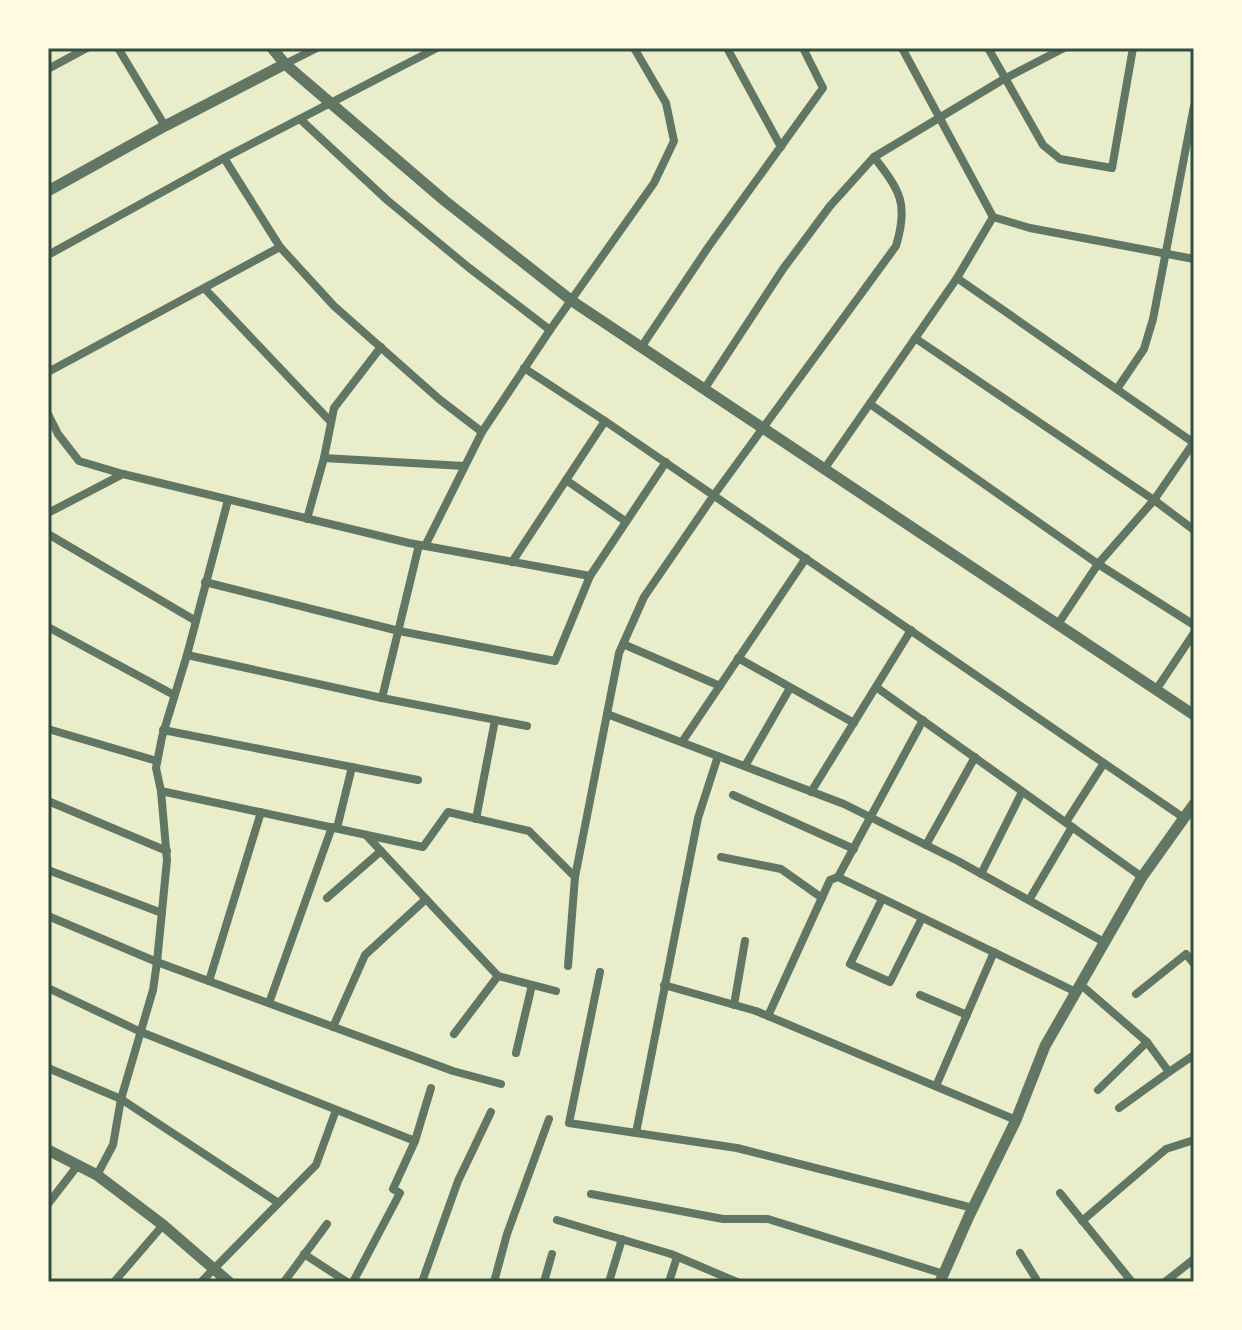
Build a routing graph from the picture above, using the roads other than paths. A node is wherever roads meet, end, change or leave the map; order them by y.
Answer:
1 (87, 48) edge
2 (118, 48) edge
3 (272, 48) edge
4 (317, 48) edge
5 (437, 48) edge
6 (727, 48) edge
7 (803, 48) edge
8 (902, 48) edge
9 (988, 48) edge
10 (1064, 48) edge
11 (1133, 48) edge
12 (637, 49) edge
13 (285, 64) junction
14 (48, 69) edge
15 (1004, 79) junction
16 (330, 103) junction
17 (1194, 106) edge
18 (940, 118) junction
19 (300, 119) junction
20 (165, 126) junction
21 (781, 147) junction
22 (874, 157) junction
23 (224, 158) junction
24 (48, 191) edge
25 (993, 217) junction
26 (280, 247) junction
27 (1167, 254) junction
28 (48, 255) edge
29 (1194, 259) edge
30 (957, 278) junction
31 (205, 289) junction
32 (572, 301) junction
33 (550, 330) junction
34 (915, 338) junction
35 (642, 346) junction
36 (381, 347) junction
37 (524, 368) junction
38 (48, 372) edge
39 (705, 388) junction
40 (1117, 389) junction
41 (870, 404) junction
42 (48, 414) edge
43 (605, 421) junction
44 (331, 422) junction
45 (763, 427) junction
46 (482, 432) junction
47 (58, 434) junction
48 (48, 440) edge
49 (1194, 442) edge
50 (324, 458) junction
51 (666, 462) junction
52 (464, 466) junction
53 (825, 468) junction
54 (123, 474) junction
55 (566, 480) junction
56 (714, 495) junction
57 (228, 500) junction
58 (1154, 500) junction
59 (48, 513) edge
60 (307, 519) junction
61 (625, 521) junction
62 (1194, 530) edge
63 (48, 534) edge
64 (422, 546) junction
65 (806, 558) junction
66 (512, 562) junction
67 (1098, 564) junction
68 (590, 576) junction
69 (205, 582) junction
70 (196, 621) junction
71 (1058, 624) junction
72 (1194, 625) edge
73 (48, 627) edge
74 (911, 630) junction
75 (399, 631) junction
76 (1194, 633) edge
77 (623, 644) junction
78 (187, 655) junction
79 (738, 658) junction
80 (720, 686) junction
81 (876, 687) junction
82 (790, 688) junction
83 (1156, 690) junction
84 (174, 695) junction
85 (382, 698) junction
86 (607, 714) junction
87 (1194, 715) edge
88 (495, 720) junction
89 (923, 720) junction
90 (854, 723) junction
91 (527, 726) dead end
92 (48, 729) edge
93 (163, 730) junction
94 (682, 742) junction
95 (718, 756) junction
96 (975, 757) junction
97 (157, 761) junction
98 (1104, 763) junction
99 (745, 766) junction
100 (352, 767) junction
101 (418, 780) dead end
102 (161, 791) junction
103 (811, 792) junction
104 (1022, 792) junction
105 (733, 795) dead end
106 (48, 801) edge
107 (1194, 804) edge
108 (261, 812) junction
109 (871, 818) junction
110 (1184, 818) junction
111 (476, 819) junction
112 (1069, 824) junction
113 (334, 828) junction
114 (366, 835) junction
115 (926, 845) junction
116 (854, 849) junction
117 (167, 851) junction
118 (381, 851) junction
119 (721, 857) dead end
120 (48, 870) edge
121 (981, 874) junction
122 (575, 877) junction
123 (838, 877) junction
124 (1142, 877) junction
125 (327, 898) dead end
126 (822, 898) junction
127 (426, 899) junction
128 (882, 899) junction
129 (1029, 900) junction
130 (162, 913) junction
131 (48, 916) edge
132 (922, 918) junction
133 (745, 941) dead end
134 (1104, 942) junction
135 (1194, 947) edge
136 (994, 952) junction
137 (1186, 954) junction
138 (157, 962) junction
139 (1194, 964) edge
140 (568, 966) dead end
141 (600, 972) dead end
142 (498, 976) junction
143 (209, 981) junction
144 (532, 985) junction
145 (664, 985) junction
146 (48, 988) edge
147 (1078, 988) junction
148 (556, 991) dead end
149 (1136, 994) dead end
150 (920, 995) dead end
151 (269, 1003) junction
152 (734, 1005) junction
153 (967, 1015) junction
154 (768, 1016) junction
155 (333, 1027) junction
156 (141, 1032) junction
157 (454, 1034) dead end
158 (1147, 1042) junction
159 (516, 1053) dead end
160 (1194, 1055) edge
161 (48, 1068) edge
162 (1169, 1072) junction
163 (501, 1084) dead end
164 (936, 1086) junction
165 (431, 1088) dead end
166 (1098, 1090) dead end
167 (121, 1099) junction
168 (1119, 1108) dead end
169 (336, 1110) junction
170 (491, 1112) dead end
171 (549, 1119) dead end
172 (1016, 1120) junction
173 (636, 1133) junction
174 (1194, 1140) edge
175 (415, 1141) junction
176 (48, 1150) edge
177 (78, 1165) junction
178 (97, 1175) junction
179 (1060, 1193) dead end
180 (591, 1194) dead end
181 (277, 1202) junction
182 (48, 1204) edge
183 (973, 1208) junction
184 (557, 1220) dead end
185 (1082, 1221) junction
186 (327, 1224) dead end
187 (163, 1225) junction
188 (622, 1239) junction
189 (1020, 1253) dead end
190 (304, 1254) junction
191 (552, 1254) dead end
192 (677, 1257) junction
193 (1194, 1259) edge
194 (214, 1269) junction
195 (711, 1271) junction
196 (942, 1278) edge
197 (114, 1282) edge
198 (201, 1282) edge
199 (229, 1282) edge
200 (284, 1282) edge
201 (350, 1282) edge
202 (422, 1282) edge
203 (494, 1282) edge
204 (544, 1282) edge
205 (609, 1282) edge
206 (669, 1282) edge
207 (708, 1282) edge
208 (737, 1282) edge
209 (1038, 1282) edge
210 (1132, 1282) edge
211 (1165, 1282) edge

1 - 14 street
2 - 20 street
3 - 13 street
4 - 13 street
5 - 16 street
6 - 21 street
7 - 21 street
8 - 18 street
9 - 15 street
10 - 15 street
11 - 15 street
12 - 32 street
13 - 16 street
13 - 20 street
15 - 18 street
16 - 19 street
16 - 32 street
17 - 27 street
18 - 22 street
18 - 25 street
19 - 23 street
19 - 33 street
20 - 24 street
21 - 35 street
22 - 39 street
22 - 45 street
23 - 26 street
23 - 28 street
25 - 27 street
25 - 30 street
26 - 31 street
26 - 36 street
27 - 29 street
27 - 40 street
30 - 34 street
30 - 40 street
31 - 38 street
31 - 44 street
32 - 33 street
32 - 35 street
33 - 37 street
34 - 41 street
34 - 58 street
35 - 39 street
36 - 44 street
36 - 46 street
37 - 43 street
37 - 46 street
39 - 45 street
40 - 49 street
41 - 53 street
41 - 67 street
42 - 47 street
43 - 51 street
43 - 55 street
44 - 50 street
45 - 53 street
45 - 56 street
46 - 52 street
47 - 48 street
47 - 54 street
49 - 58 street
50 - 52 street
50 - 60 street
51 - 56 street
51 - 61 street
52 - 64 street
53 - 71 street
54 - 57 street
54 - 59 street
55 - 61 street
55 - 66 street
56 - 65 street
56 - 77 street
57 - 60 street
57 - 69 street
58 - 62 street
58 - 67 street
60 - 64 street
61 - 68 street
63 - 70 street
64 - 66 street
64 - 75 street
65 - 74 street
65 - 79 street
66 - 68 street
67 - 71 street
67 - 72 street
68 - 75 street
69 - 70 street
69 - 75 street
70 - 78 street
71 - 83 street
73 - 84 street
74 - 81 street
74 - 98 street
75 - 85 street
76 - 83 street
77 - 80 street
77 - 86 street
78 - 84 street
78 - 85 street
79 - 80 street
79 - 82 street
80 - 94 street
81 - 89 street
81 - 90 street
82 - 90 street
82 - 99 street
83 - 87 street
84 - 93 street
85 - 88 street
86 - 94 street
86 - 122 street
88 - 91 street
88 - 111 street
89 - 96 street
89 - 109 street
90 - 103 street
92 - 97 street
93 - 97 street
93 - 100 street
94 - 95 street
95 - 99 street
95 - 145 street
96 - 104 street
96 - 115 street
97 - 102 street
98 - 110 street
98 - 112 street
99 - 103 street
100 - 101 street
100 - 113 street
102 - 108 street
102 - 117 street
103 - 109 street
104 - 112 street
104 - 121 street
105 - 116 street
106 - 117 street
107 - 110 street
108 - 113 street
108 - 143 street
109 - 115 street
109 - 116 street
110 - 124 street
111 - 114 street
111 - 122 street
112 - 124 street
112 - 129 street
113 - 114 street
113 - 151 street
114 - 118 street
115 - 121 street
116 - 123 street
117 - 130 street
118 - 125 street
118 - 127 street
119 - 126 street
120 - 130 street
121 - 129 street
122 - 140 street
123 - 126 street
123 - 128 street
124 - 134 street
126 - 154 street
127 - 142 street
127 - 155 street
128 - 132 street
128 - 132 street
129 - 134 street
130 - 138 street
131 - 138 street
132 - 136 street
133 - 152 street
134 - 147 street
135 - 137 street
136 - 147 street
136 - 153 street
137 - 139 street
137 - 149 street
138 - 143 street
138 - 156 street
141 - 173 street
142 - 144 street
142 - 157 street
143 - 151 street
144 - 148 street
144 - 159 street
145 - 152 street
145 - 173 street
146 - 156 street
147 - 158 street
147 - 172 street
150 - 153 street
151 - 155 street
152 - 154 street
153 - 164 street
154 - 164 street
155 - 163 street
156 - 167 street
156 - 169 street
158 - 162 street
158 - 166 street
160 - 162 street
161 - 167 street
162 - 168 street
164 - 172 street
165 - 175 street
167 - 178 street
167 - 181 street
169 - 175 street
169 - 181 street
170 - 202 street
171 - 203 street
172 - 183 street
173 - 183 street
174 - 185 street
175 - 201 street
176 - 177 street
177 - 178 street
177 - 182 street
178 - 187 street
179 - 185 street
180 - 196 street
181 - 194 street
183 - 196 street
184 - 188 street
185 - 210 street
186 - 190 street
187 - 194 street
187 - 197 street
188 - 192 street
188 - 205 street
189 - 209 street
190 - 200 street
190 - 201 street
191 - 204 street
192 - 195 street
192 - 206 street
193 - 211 street
194 - 198 street
194 - 199 street
195 - 207 street
195 - 208 street

